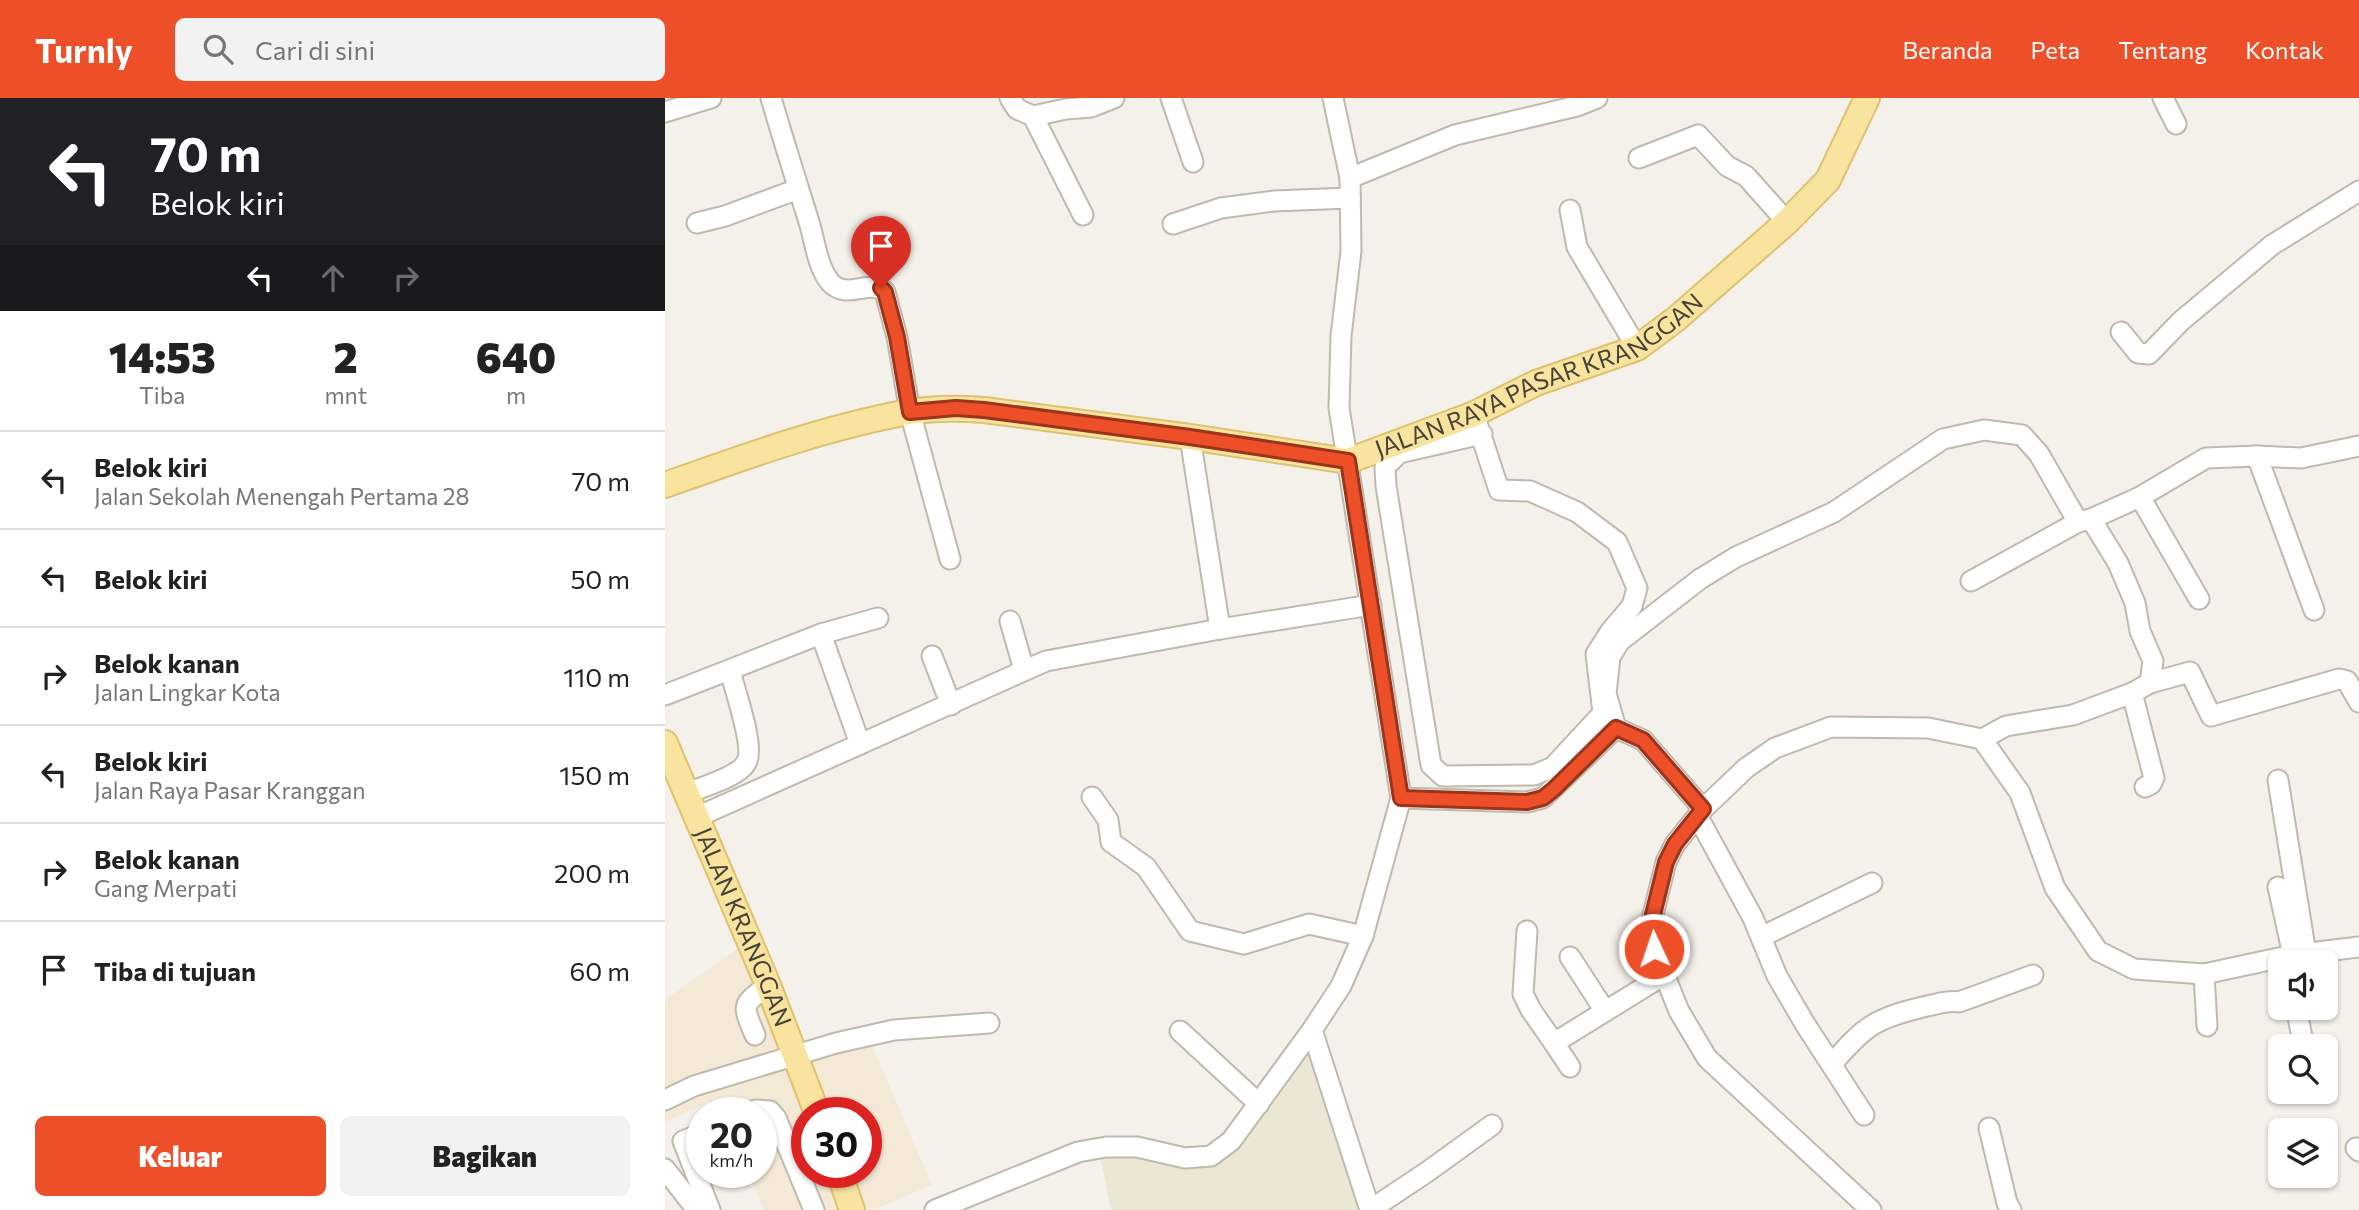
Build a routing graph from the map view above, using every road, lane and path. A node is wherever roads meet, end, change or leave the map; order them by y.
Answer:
1 (711, 98) edge
2 (771, 98) edge
3 (1010, 98) edge
4 (1114, 98) edge
5 (1171, 98) edge
6 (1333, 98) edge
7 (1597, 98) edge
8 (1867, 98) edge
9 (2162, 98) edge
10 (1577, 102) edge
11 (1064, 103) edge
12 (665, 112) edge
13 (1034, 116) junction
14 (2176, 124) dead end
15 (1639, 158) dead end
16 (1193, 162) dead end
17 (1350, 178) junction
18 (798, 189) junction
19 (2359, 191) edge
20 (1350, 198) junction
21 (1570, 210) dead end
22 (1083, 215) dead end
23 (1787, 222) junction
24 (697, 223) dead end
25 (1173, 225) dead end
26 (2121, 332) dead end
27 (1637, 348) junction
28 (910, 412) junction
29 (1478, 424) junction
30 (1190, 437) junction
31 (2359, 446) edge
32 (2257, 456) junction
33 (1348, 461) junction
34 (665, 485) edge
35 (1386, 486) junction
36 (2140, 498) junction
37 (1354, 499) junction
38 (2084, 521) junction
39 (950, 559) dead end
40 (1971, 581) dead end
41 (2199, 599) dead end
42 (1371, 605) junction
43 (2314, 610) dead end
44 (878, 618) dead end
45 (1010, 621) dead end
46 (1220, 629) junction
47 (821, 634) junction
48 (932, 656) dead end
49 (730, 670) junction
50 (1024, 670) junction
51 (2150, 683) junction
52 (2132, 693) junction
53 (665, 695) edge
54 (2359, 702) edge
55 (951, 705) junction
56 (1616, 728) junction
57 (1982, 739) junction
58 (860, 744) junction
59 (666, 748) edge
60 (1428, 753) junction
61 (1395, 764) junction
62 (2278, 780) dead end
63 (2145, 787) dead end
64 (687, 793) junction
65 (1092, 797) dead end
66 (1401, 798) junction
67 (1700, 813) junction
68 (697, 817) junction
69 (1872, 883) dead end
70 (2279, 887) dead end
71 (1527, 930) dead end
72 (1363, 936) junction
73 (1761, 937) junction
74 (2359, 947) edge
75 (2295, 950) edge
76 (2296, 950) edge
77 (2338, 950) edge
78 (1570, 957) dead end
79 (2268, 962) edge
80 (2204, 974) junction
81 (1664, 975) junction
82 (2033, 975) dead end
83 (768, 985) junction
84 (1605, 1011) junction
85 (989, 1023) dead end
86 (2207, 1026) dead end
87 (1312, 1030) junction
88 (1180, 1031) dead end
89 (755, 1035) dead end
90 (1554, 1043) junction
91 (796, 1055) junction
92 (1832, 1064) junction
93 (1570, 1067) dead end
94 (811, 1097) edge
95 (665, 1100) edge
96 (1259, 1104) junction
97 (1864, 1115) dead end
98 (777, 1120) edge
99 (1492, 1125) dead end
100 (1989, 1128) dead end
101 (665, 1169) edge
102 (701, 1188) edge
103 (844, 1188) edge
104 (697, 1210) edge
105 (710, 1210) edge
106 (814, 1210) edge
107 (852, 1210) edge
108 (935, 1210) edge
109 (1370, 1210) edge
110 (1871, 1210) edge
111 (2011, 1210) edge

1 - 12 street
2 - 18 street
3 - 13 street
4 - 11 street
5 - 16 street
6 - 17 street
7 - 10 street
8 - 23 main road, JALAN RAYA PASAR KRANGGAN
9 - 14 street
10 - 17 street
11 - 13 street
13 - 22 street
15 - 23 street
17 - 20 street
18 - 24 street
18 - 28 street
19 - 26 street
20 - 25 street
20 - 33 street
21 - 27 street
23 - 27 main road, JALAN RAYA PASAR KRANGGAN
27 - 29 main road, JALAN RAYA PASAR KRANGGAN
28 - 30 main road, JALAN RAYA PASAR KRANGGAN
28 - 34 main road, JALAN RAYA PASAR KRANGGAN
28 - 39 street
29 - 33 main road, JALAN RAYA PASAR KRANGGAN
29 - 35 street
29 - 60 street
30 - 33 main road, JALAN RAYA PASAR KRANGGAN
30 - 46 street
31 - 32 street
32 - 36 street
32 - 43 street
33 - 37 street
35 - 37 street
35 - 60 street
36 - 38 street
36 - 41 street
37 - 42 street
38 - 40 street
38 - 51 street
38 - 56 street
42 - 46 street
42 - 61 street
44 - 47 street
45 - 50 street
46 - 50 street
47 - 49 street
47 - 58 street
48 - 55 street
49 - 53 street
49 - 64 street
50 - 55 street
51 - 52 street
51 - 54 street
52 - 57 street
52 - 63 street
55 - 58 street
56 - 66 street
56 - 67 street
57 - 67 street
57 - 80 street
58 - 68 street
59 - 64 main road, JALAN KRANGGAN
60 - 61 street
61 - 66 street
62 - 76 street
64 - 68 main road, JALAN KRANGGAN
65 - 72 street
66 - 72 street
67 - 73 street
67 - 81 street
68 - 83 main road, JALAN KRANGGAN
69 - 73 street
70 - 75 street
71 - 90 street
72 - 87 street
73 - 92 street
74 - 77 street
78 - 84 street
79 - 80 street
80 - 86 street
81 - 84 street
81 - 110 street
82 - 92 street
83 - 89 street
83 - 91 main road, JALAN KRANGGAN
84 - 90 street
85 - 91 street
87 - 96 street
87 - 109 street
88 - 96 street
90 - 93 street
91 - 94 main road, JALAN KRANGGAN
91 - 95 street
92 - 97 street
96 - 108 street
98 - 106 street
99 - 109 street
100 - 111 street
101 - 104 street
102 - 105 street
103 - 107 main road

